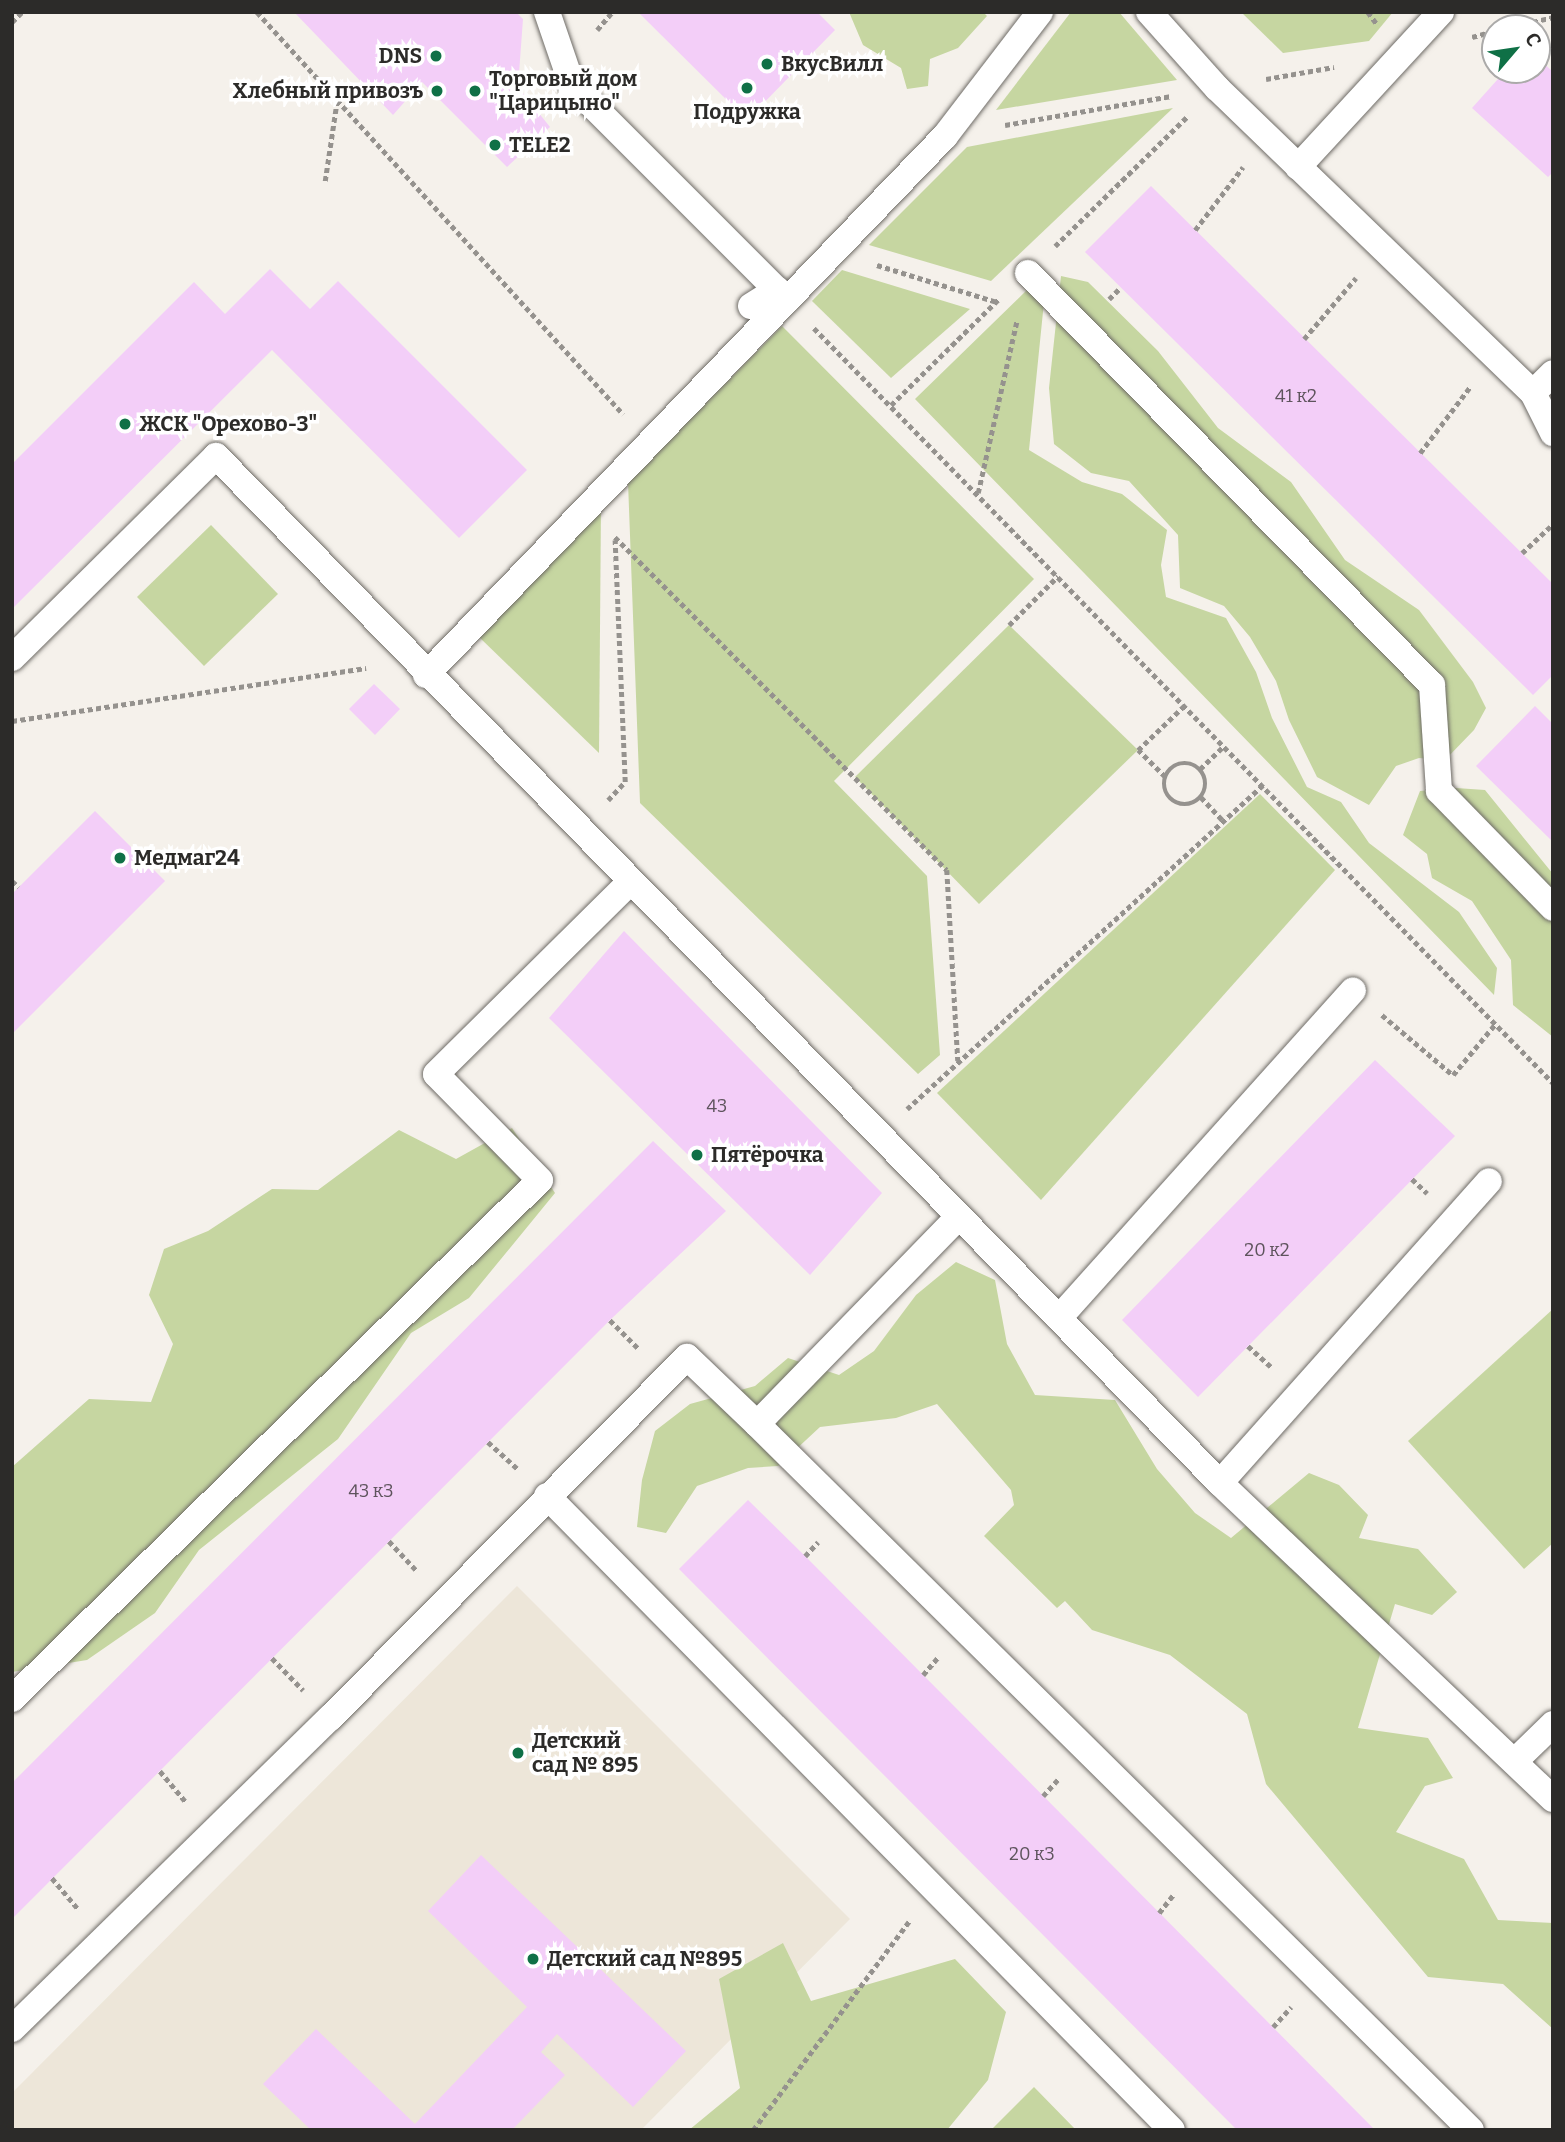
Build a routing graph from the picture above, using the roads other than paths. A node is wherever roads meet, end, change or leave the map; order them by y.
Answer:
1 (547, 12) edge
2 (1040, 12) edge
3 (1149, 12) edge
4 (1441, 12) edge
5 (1298, 167) junction
6 (1028, 273) road end
7 (782, 295) junction
8 (751, 306) dead end
9 (1553, 373) edge
10 (1533, 393) junction
11 (1553, 433) edge
12 (12, 658) edge
13 (419, 668) junction
14 (630, 882) junction
15 (1553, 908) edge
16 (1353, 990) road end
17 (1489, 1181) dead end
18 (958, 1217) junction
19 (1059, 1318) junction
20 (757, 1424) junction
21 (1220, 1483) junction
22 (547, 1496) junction
23 (12, 1699) edge
24 (1553, 1724) edge
25 (1516, 1761) junction
26 (1553, 1799) edge
27 (12, 2029) edge
28 (1172, 2130) edge
29 (1471, 2130) edge

1 - 7 lane
2 - 7 lane
3 - 5 lane
4 - 5 lane
5 - 10 lane
6 - 15 lane
7 - 8 lane
7 - 13 lane
9 - 10 lane
10 - 11 lane
12 - 13 lane
13 - 14 lane
14 - 18 lane
14 - 23 lane
16 - 19 lane
17 - 21 lane
18 - 19 lane
18 - 20 lane
19 - 21 lane
20 - 22 lane
20 - 29 lane
21 - 25 lane
22 - 27 lane
22 - 28 lane
24 - 25 lane
25 - 26 lane

